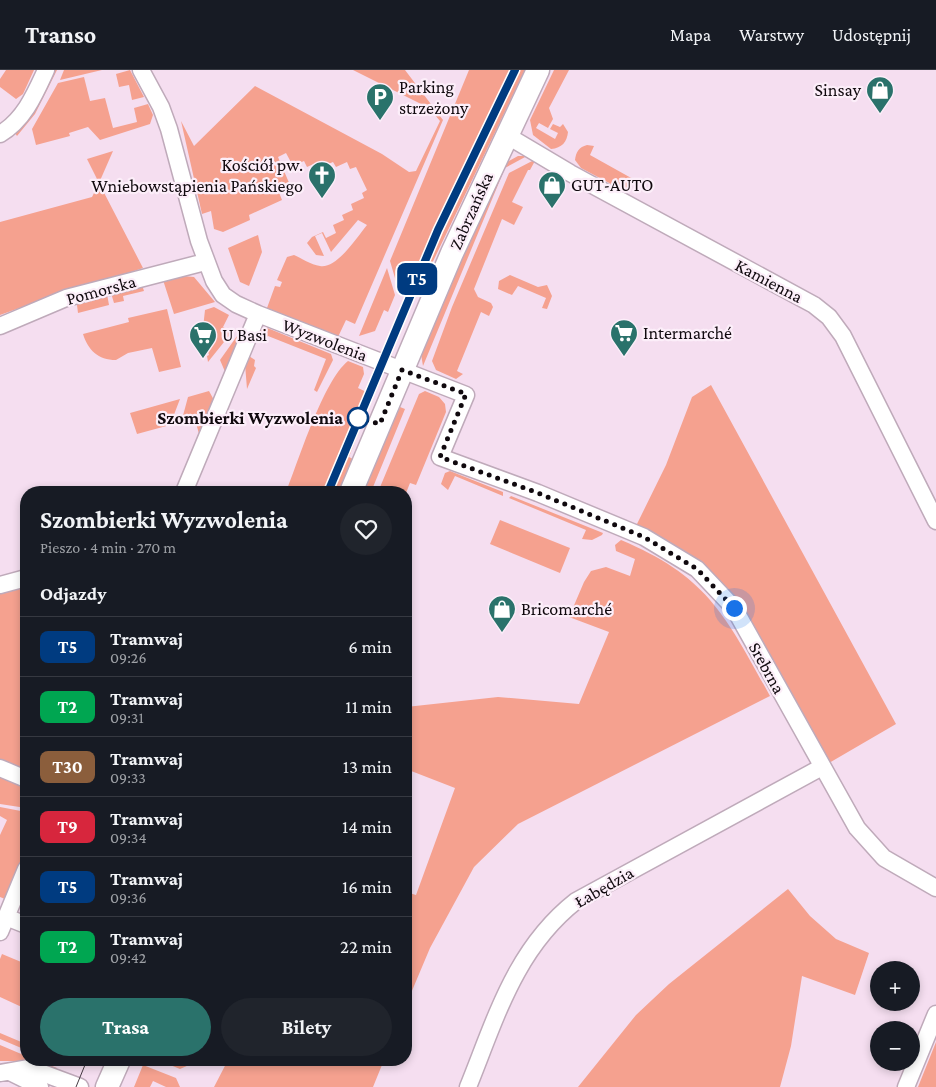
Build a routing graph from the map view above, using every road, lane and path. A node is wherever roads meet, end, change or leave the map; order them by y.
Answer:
1 (46, 70) edge
2 (141, 70) edge
3 (538, 70) edge
4 (0, 134) edge
5 (506, 135) junction
6 (205, 262) junction
7 (258, 314) junction
8 (0, 326) edge
9 (402, 370) junction
10 (440, 457) joint
11 (186, 486) edge
12 (354, 486) edge
13 (936, 521) edge
14 (20, 580) edge
15 (0, 585) edge
16 (822, 767) junction
17 (0, 768) edge
18 (20, 776) edge
19 (20, 883) edge
20 (936, 888) edge
21 (3, 924) edge
22 (20, 925) edge
23 (936, 1014) edge
24 (116, 1066) edge
25 (5, 1072) edge
26 (40, 1087) edge
27 (80, 1087) edge
28 (107, 1087) edge
29 (468, 1087) edge
30 (906, 1087) edge

1 - 4 street
2 - 6 street, Wyzwolenia
3 - 5 main road, Zabrzańska
5 - 9 main road, Zabrzańska
5 - 13 street, Kamienna
6 - 7 street, Wyzwolenia
6 - 8 street, Pomorska
7 - 9 street, Wyzwolenia
7 - 11 street
9 - 10 street, Wyzwolenia
9 - 12 main road, Zabrzańska
10 - 16 street, Srebrna
14 - 15 street
16 - 20 street, Srebrna
16 - 29 street, Łabędzia
17 - 18 street
19 - 21 street
21 - 22 street
23 - 30 street
24 - 28 main road
25 - 26 street
25 - 27 street

